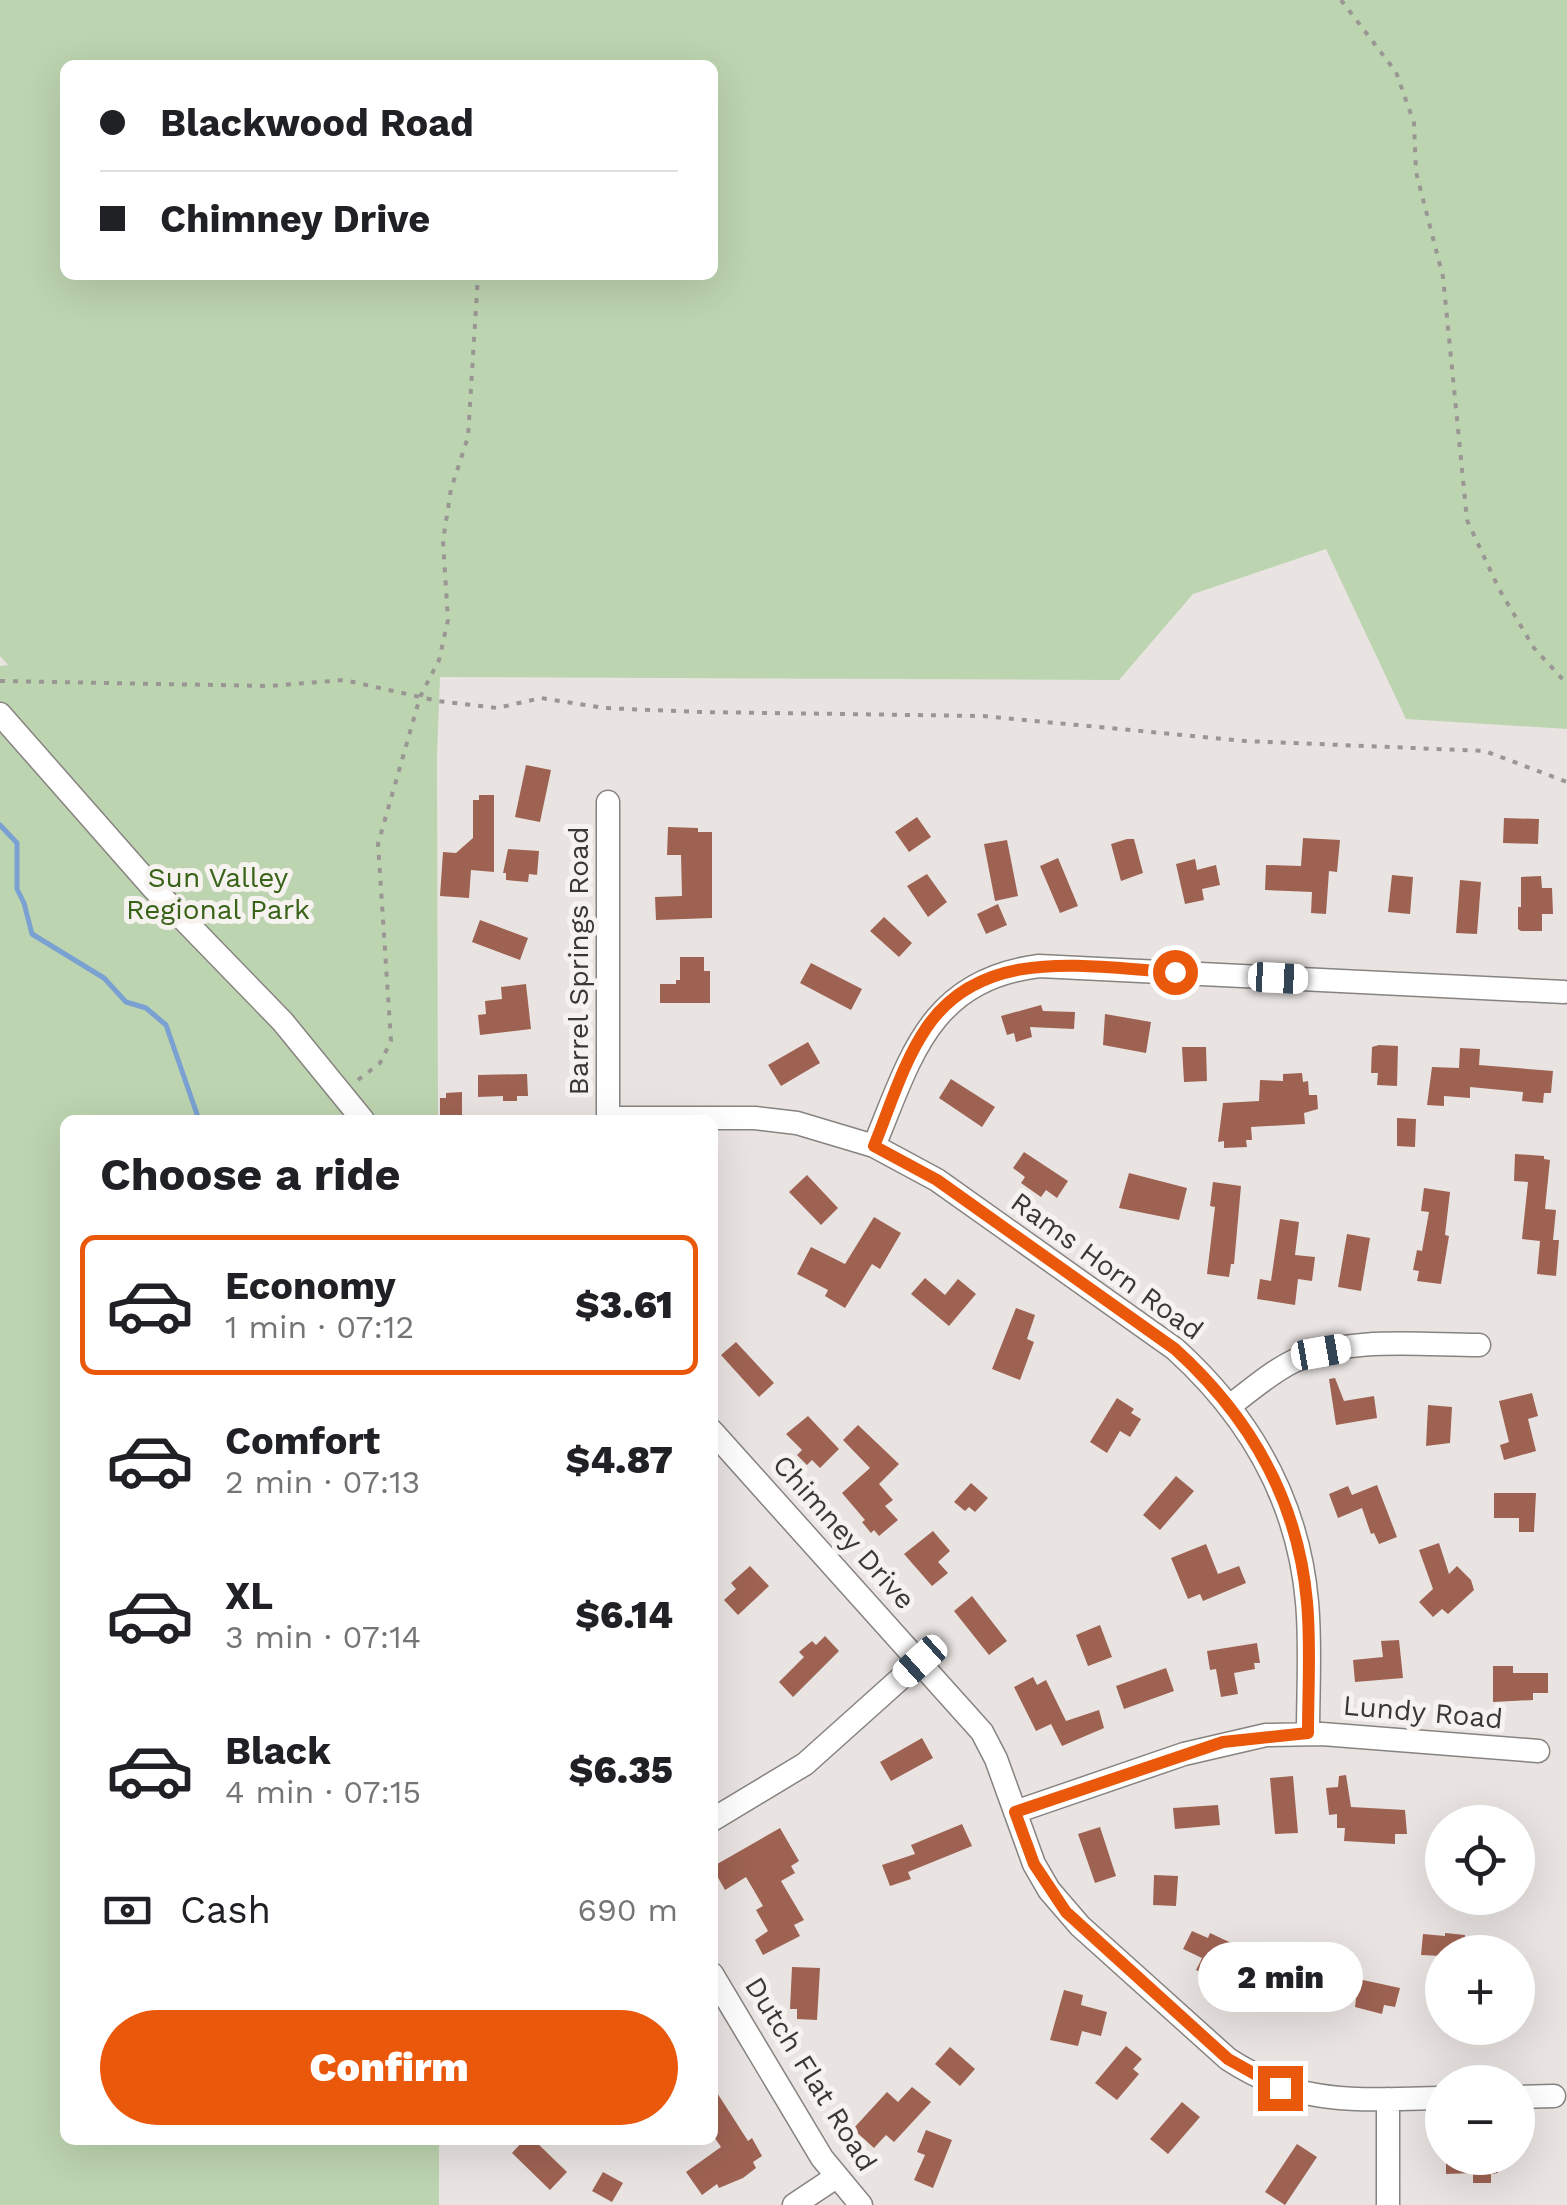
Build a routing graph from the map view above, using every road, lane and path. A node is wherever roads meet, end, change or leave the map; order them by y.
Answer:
1 (1341, 0) edge
2 (478, 280) edge
3 (0, 681) edge
4 (1567, 684) edge
5 (420, 696) junction
6 (0, 714) edge
7 (1567, 782) edge
8 (608, 802) dead end
9 (1564, 992) dead end
10 (342, 1092) junction
11 (360, 1115) edge
12 (608, 1115) edge
13 (718, 1118) edge
14 (874, 1146) junction
15 (1479, 1345) dead end
16 (1230, 1406) junction
17 (718, 1438) edge
18 (920, 1661) junction
19 (1308, 1733) junction
20 (1538, 1751) dead end
21 (1015, 1812) junction
22 (718, 1816) edge
23 (718, 1984) edge
24 (1554, 2096) dead end
25 (1535, 2097) edge
26 (1425, 2098) edge
27 (1388, 2099) junction
28 (836, 2178) junction
29 (794, 2205) edge
30 (860, 2205) edge
31 (1388, 2205) edge

1 - 4 path
2 - 5 path
3 - 5 path
5 - 7 path
5 - 10 path
6 - 10 street
8 - 12 street, Barrel Springs Road
9 - 14 street
10 - 11 street
13 - 14 street, Rams Horn Road
14 - 16 street, Rams Horn Road
15 - 16 street
16 - 19 street, Rams Horn Road
17 - 18 street, Chimney Drive
18 - 21 street, Chimney Drive
18 - 22 street
19 - 20 street, Lundy Road
19 - 21 street, Lundy Road
21 - 27 street, Chimney Drive
23 - 28 street, Dutch Flat Road
24 - 25 street
26 - 27 street, Chimney Drive
27 - 31 street
28 - 29 street
28 - 30 street, Dutch Flat Road

